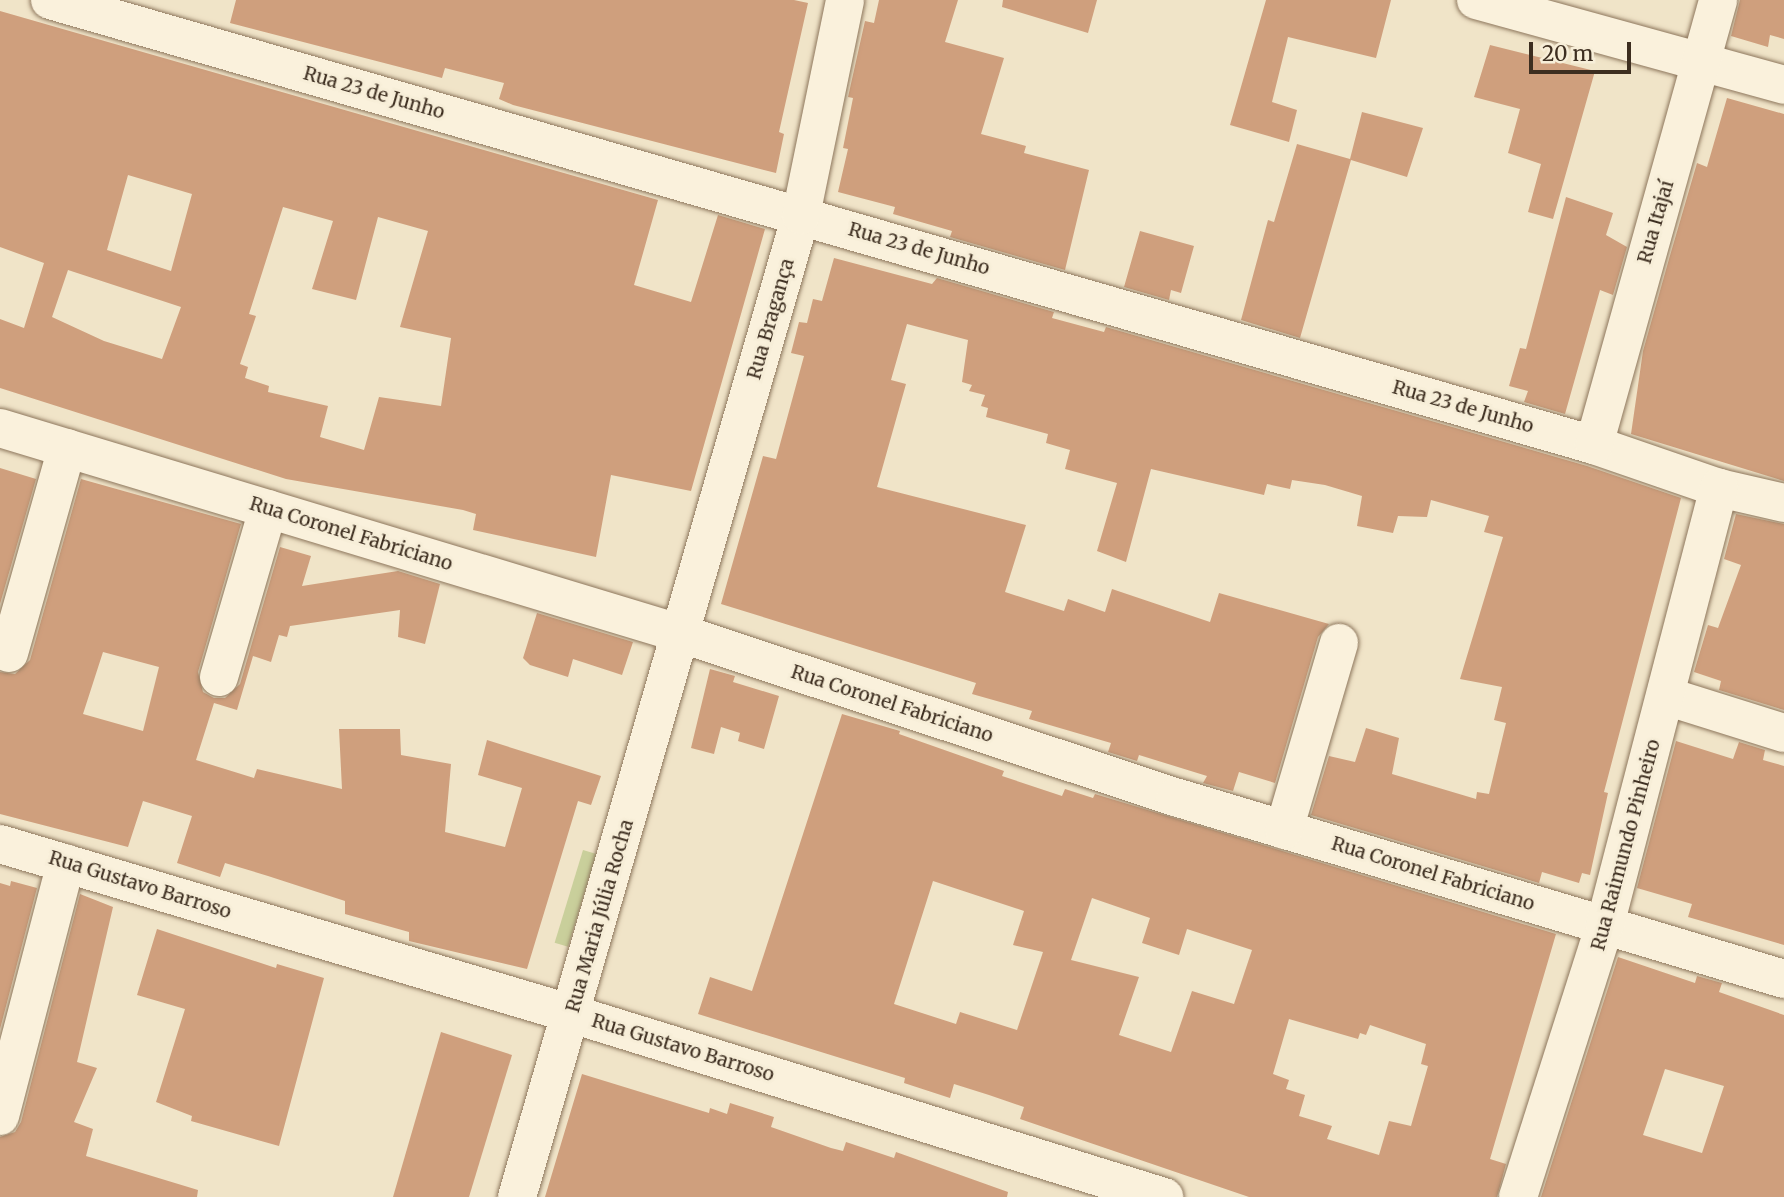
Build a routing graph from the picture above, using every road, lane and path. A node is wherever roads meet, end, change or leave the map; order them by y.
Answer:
1 (50, 0) edge
2 (845, 0) edge
3 (1476, 0) edge
4 (1718, 0) edge
5 (1701, 61) junction
6 (1784, 85) edge
7 (801, 215) junction
8 (0, 428) edge
9 (1594, 444) junction
10 (67, 449) junction
11 (1719, 488) junction
12 (1784, 503) edge
13 (268, 509) junction
14 (682, 634) junction
15 (1339, 643) dead end
16 (9, 653) dead end
17 (219, 677) dead end
18 (1666, 696) junction
19 (1784, 733) edge
20 (1284, 830) junction
21 (0, 844) edge
22 (66, 863) junction
23 (1605, 925) junction
24 (1784, 979) edge
25 (572, 1014) junction
26 (0, 1116) edge
27 (517, 1197) edge
28 (1164, 1197) edge
29 (1518, 1197) edge

1 - 7 street, Rua 23 de Junho
2 - 7 street, Rua Bragança
3 - 5 street
4 - 5 street, Rua Itajaí
5 - 6 street
5 - 9 street, Rua Itajaí
7 - 9 street, Rua 23 de Junho
7 - 14 street, Rua Bragança
8 - 10 street, Rua Coronel Fabriciano
9 - 11 street, Rua 23 de Junho
10 - 13 street, Rua Coronel Fabriciano
10 - 16 street
11 - 12 street, Rua 23 de Junho
11 - 18 street, Rua Raimundo Pinheiro
13 - 14 street, Rua Coronel Fabriciano
13 - 17 street
14 - 20 street, Rua Coronel Fabriciano
14 - 25 street, Rua Maria Júlia Rocha
15 - 20 street
18 - 19 street
18 - 23 street, Rua Raimundo Pinheiro
20 - 23 street, Rua Coronel Fabriciano
21 - 22 street, Rua Gustavo Barroso
22 - 25 street, Rua Gustavo Barroso
22 - 26 street
23 - 24 street, Rua Coronel Fabriciano
23 - 29 street, Rua Raimundo Pinheiro
25 - 27 street, Rua Maria Júlia Rocha
25 - 28 street, Rua Gustavo Barroso

